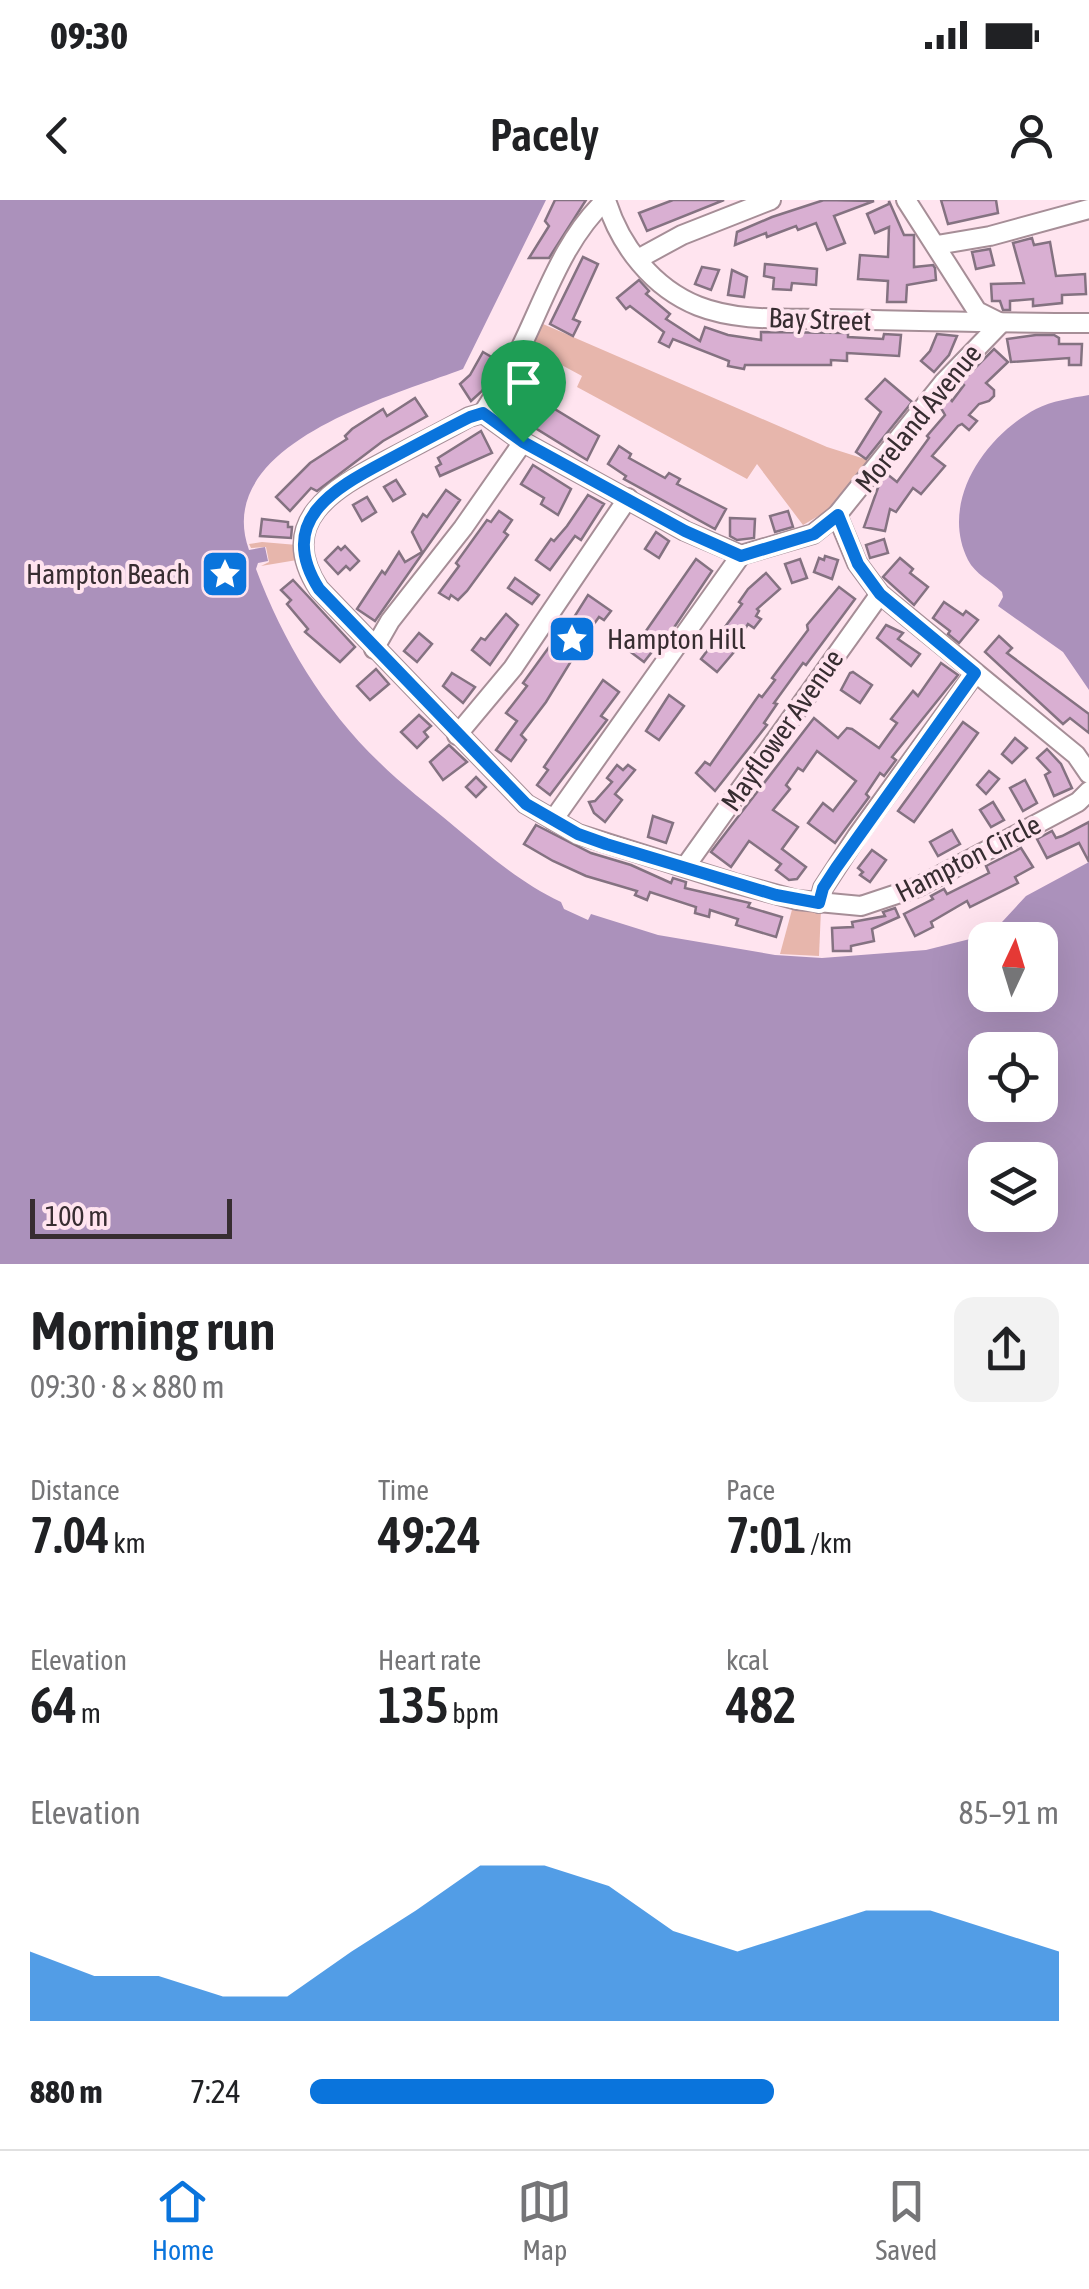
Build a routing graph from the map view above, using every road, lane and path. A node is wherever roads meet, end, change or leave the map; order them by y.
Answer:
1 (606, 200) edge
2 (772, 200) edge
3 (906, 200) edge
4 (1089, 209) edge
5 (937, 244) junction
6 (638, 258) junction
7 (1001, 323) junction
8 (1089, 323) edge
9 (483, 413) junction
10 (523, 442) junction
11 (628, 498) junction
12 (838, 515) junction
13 (741, 556) junction
14 (880, 594) junction
15 (374, 649) junction
16 (975, 673) junction
17 (457, 734) junction
18 (1089, 774) edge
19 (1089, 791) edge
20 (552, 820) junction
21 (685, 867) junction
22 (819, 903) junction

1 - 6 street, Bay Street
1 - 9 street
2 - 6 street
3 - 5 street
4 - 5 street
5 - 7 street
6 - 7 street, Bay Street
7 - 8 street, Bay Street
7 - 12 street, Moreland Avenue
9 - 10 street
9 - 15 street, Hampton Circle
10 - 11 street
10 - 15 street
11 - 13 street
11 - 17 street
12 - 13 street
12 - 14 street
13 - 20 street
14 - 16 street
14 - 21 street, Mayflower Avenue
15 - 17 street, Hampton Circle
16 - 18 street
16 - 22 street
17 - 20 street, Hampton Circle
19 - 22 street, Hampton Circle
20 - 21 street, Hampton Circle
21 - 22 street, Hampton Circle

